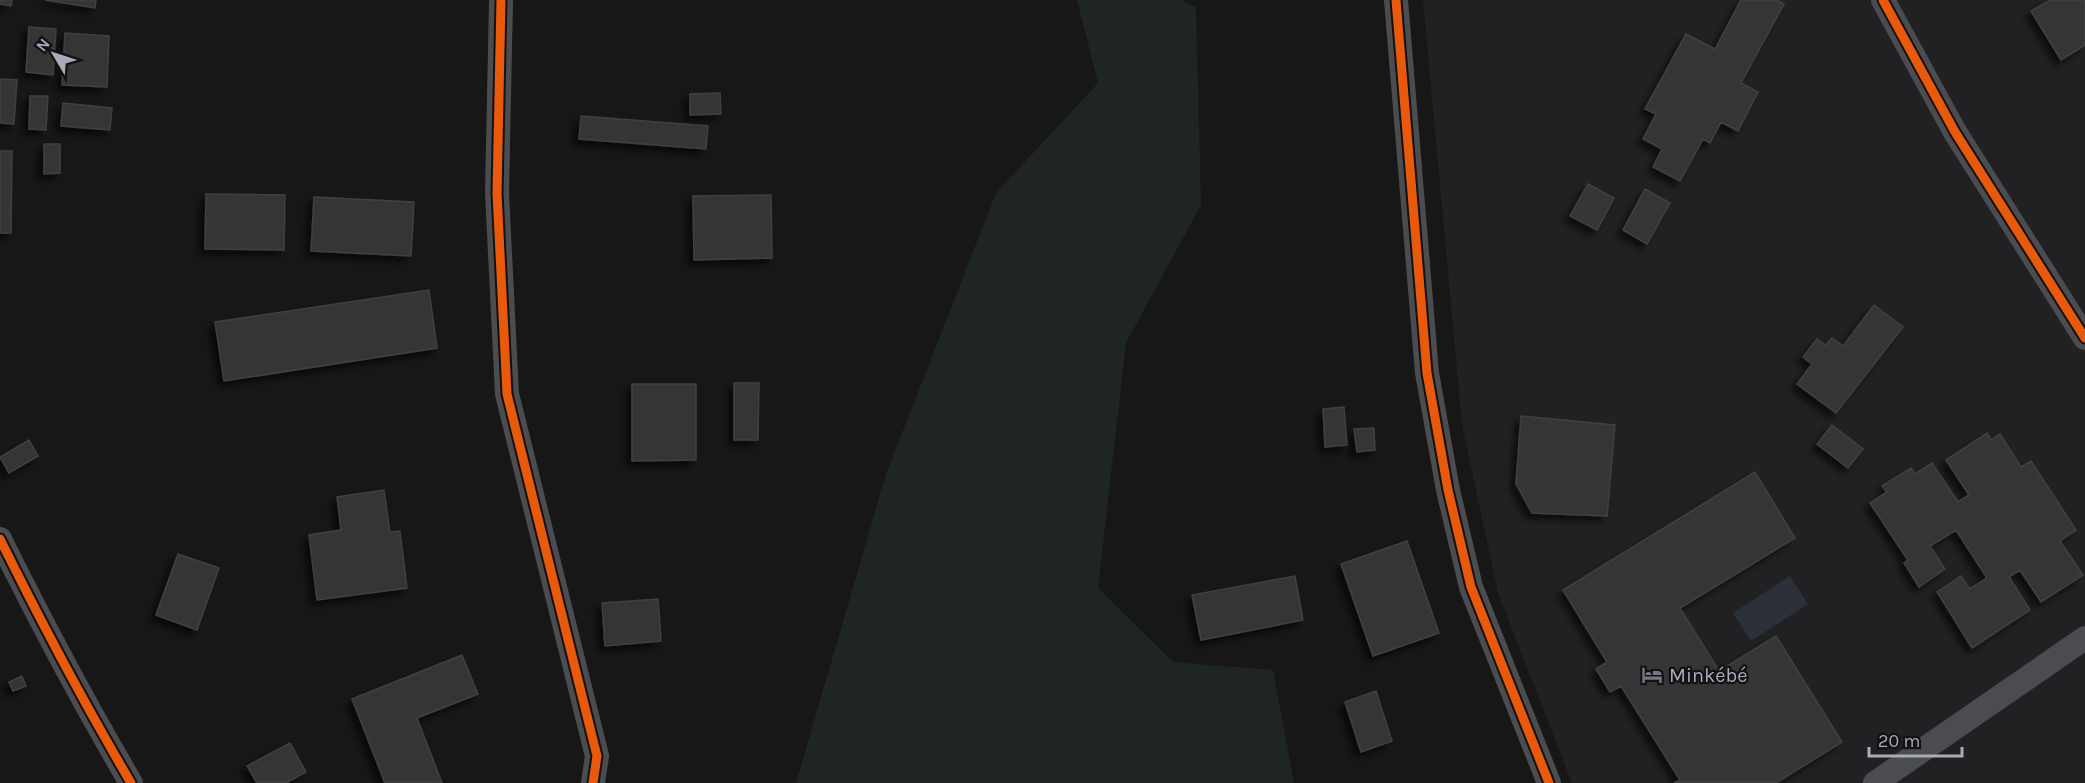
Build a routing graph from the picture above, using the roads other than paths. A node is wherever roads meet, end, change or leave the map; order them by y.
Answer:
1 (501, 0) edge
2 (1396, 0) edge
3 (1883, 0) edge
4 (2085, 338) edge
5 (0, 539) edge
6 (2085, 638) edge
7 (131, 783) edge
8 (594, 783) edge
9 (1549, 783) edge
10 (1875, 783) edge

1 - 8 street
2 - 9 street
3 - 4 street
5 - 7 street
6 - 10 street

